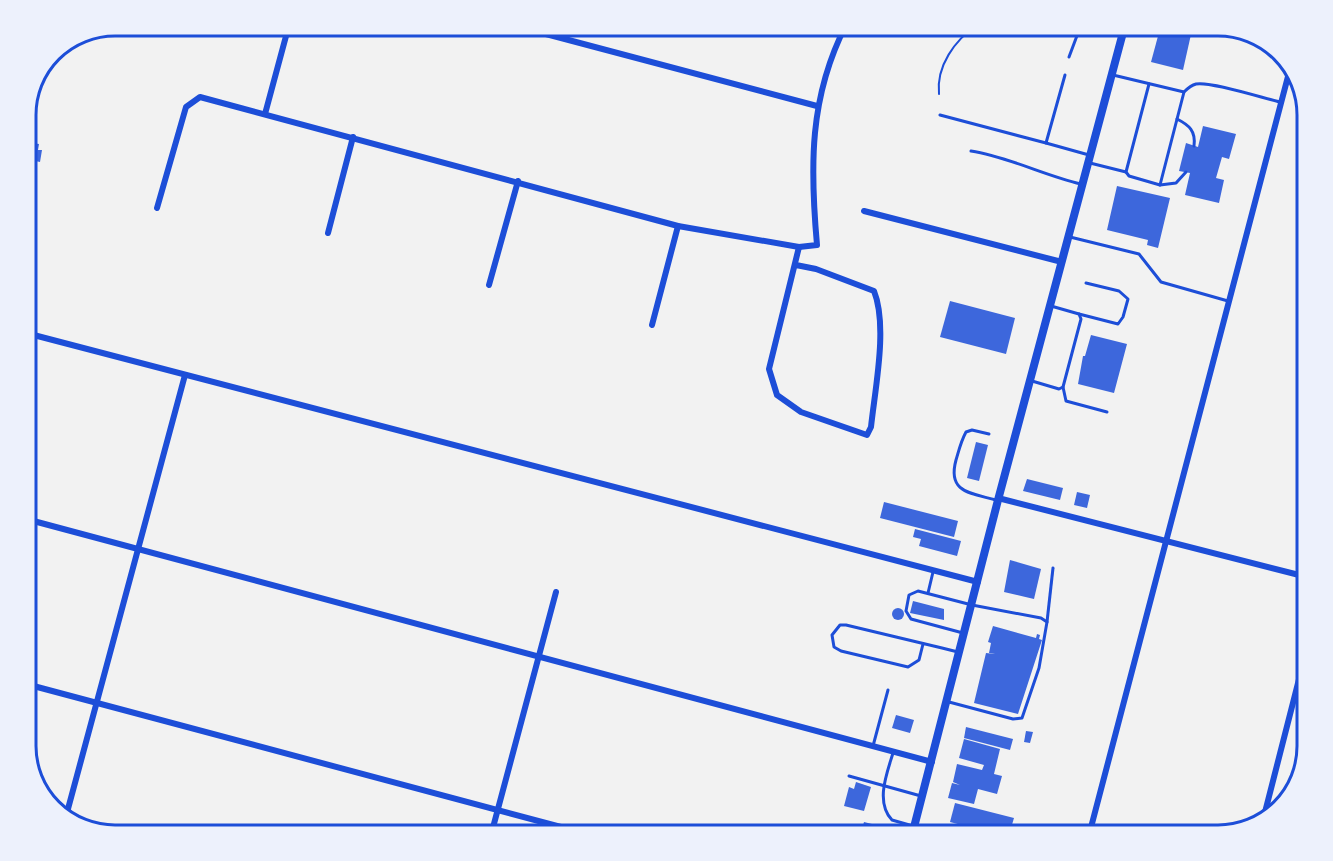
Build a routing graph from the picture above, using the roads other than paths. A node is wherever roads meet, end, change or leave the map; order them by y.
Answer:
1 (286, 36) edge
2 (550, 36) edge
3 (842, 36) edge
4 (1077, 36) edge
5 (1122, 36) edge
6 (1069, 57) dead end
7 (1065, 75) dead end
8 (1112, 75) junction
9 (1288, 78) edge
10 (1149, 84) junction
11 (1184, 92) junction
12 (1281, 103) junction
13 (816, 106) junction
14 (266, 114) junction
15 (940, 115) dead end
16 (1177, 119) junction
17 (354, 137) junction
18 (1046, 143) junction
19 (1194, 146) dead end
20 (971, 151) dead end
21 (1089, 159) junction
22 (1126, 172) junction
23 (1186, 172) dead end
24 (518, 181) junction
25 (1082, 185) junction
26 (1160, 185) junction
27 (157, 208) dead end
28 (864, 211) dead end
29 (678, 226) junction
30 (328, 233) dead end
31 (1069, 236) junction
32 (799, 247) junction
33 (1062, 262) junction
34 (796, 265) junction
35 (1086, 283) dead end
36 (489, 285) dead end
37 (1230, 301) junction
38 (1050, 305) junction
39 (1079, 314) junction
40 (652, 325) dead end
41 (36, 336) edge
42 (185, 375) junction
43 (1030, 381) junction
44 (1063, 387) junction
45 (1107, 412) dead end
46 (988, 434) dead end
47 (998, 499) junction
48 (36, 522) edge
49 (1167, 540) junction
50 (137, 549) junction
51 (1053, 568) dead end
52 (933, 570) junction
53 (1297, 574) edge
54 (978, 582) junction
55 (556, 591) dead end
56 (927, 593) junction
57 (972, 605) junction
58 (1047, 622) junction
59 (964, 634) junction
60 (923, 644) junction
61 (960, 652) junction
62 (538, 656) junction
63 (36, 687) edge
64 (1297, 687) edge
65 (888, 690) dead end
66 (948, 702) junction
67 (96, 703) junction
68 (873, 746) junction
69 (893, 751) junction
70 (932, 762) junction
71 (849, 776) dead end
72 (884, 786) junction
73 (923, 796) junction
74 (68, 809) edge
75 (1266, 809) edge
76 (498, 810) junction
77 (494, 825) edge
78 (552, 825) edge
79 (902, 825) edge
80 (915, 825) edge
81 (1092, 825) edge

1 - 14 street
2 - 13 street
3 - 13 street
4 - 6 lane
5 - 8 main road
7 - 18 lane
8 - 10 lane
8 - 21 main road
9 - 12 street
10 - 11 lane
10 - 22 lane
11 - 12 lane
11 - 16 lane
12 - 37 street
13 - 32 street
14 - 17 street
14 - 27 street
15 - 18 lane
16 - 19 lane
16 - 26 lane
17 - 24 street
17 - 30 street
18 - 21 lane
20 - 25 lane
21 - 22 lane
21 - 25 main road
22 - 26 lane
23 - 26 lane
24 - 29 street
24 - 36 street
25 - 31 main road
28 - 33 street
29 - 32 street
29 - 40 street
31 - 33 main road
31 - 37 lane
32 - 34 street
33 - 38 main road
34 - 34 street
35 - 39 lane
37 - 49 street
38 - 39 lane
38 - 43 main road
39 - 44 lane
41 - 42 street
42 - 50 street
42 - 52 street
43 - 44 lane
43 - 47 main road
44 - 45 lane
46 - 47 lane
47 - 49 street
47 - 54 main road
48 - 50 street
49 - 53 street
49 - 81 street
50 - 62 street
50 - 67 street
51 - 58 lane
52 - 54 street
52 - 56 lane
54 - 57 main road
55 - 62 street
56 - 57 lane
56 - 59 lane
57 - 58 lane
57 - 59 main road
58 - 66 lane
59 - 61 main road
60 - 60 lane
60 - 61 lane
61 - 66 main road
62 - 68 street
62 - 76 street
63 - 67 street
64 - 75 street
65 - 68 lane
66 - 70 main road
67 - 74 street
67 - 76 street
68 - 69 street
69 - 70 street
69 - 72 lane
70 - 73 main road
71 - 72 lane
72 - 73 lane
72 - 79 lane
73 - 80 main road
76 - 77 street
76 - 78 street

